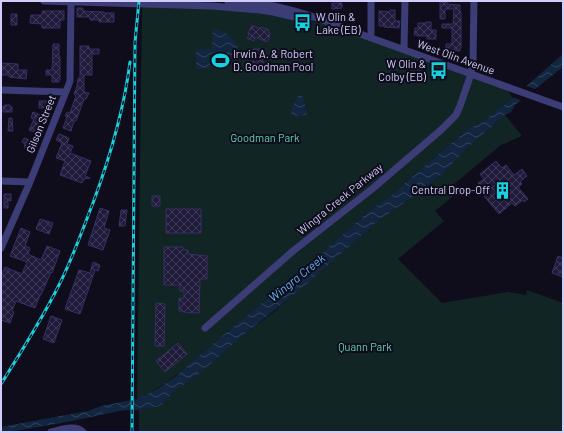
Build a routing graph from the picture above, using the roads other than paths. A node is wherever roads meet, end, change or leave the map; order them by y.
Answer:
1 (44, 1) edge
2 (228, 1) edge
3 (371, 1) edge
4 (405, 1) edge
5 (474, 1) edge
6 (71, 2) edge
7 (99, 2) edge
8 (273, 6) edge
9 (371, 38) junction
10 (404, 50) junction
11 (470, 74) junction
12 (1, 90) edge
13 (66, 92) junction
14 (563, 107) edge
15 (1, 181) edge
16 (30, 182) junction
17 (1, 248) edge
18 (205, 328) dead end
19 (51, 432) edge
20 (83, 432) edge

1 - 6 street, West Olin Avenue
2 - 8 street, West Olin Avenue
3 - 9 street
4 - 10 street
5 - 11 street, Wingra Creek Parkway
6 - 7 street, West Olin Avenue
6 - 13 street, Gilson Street
7 - 8 street, West Olin Avenue
8 - 9 street, West Olin Avenue
9 - 10 street, West Olin Avenue
10 - 11 street, West Olin Avenue
11 - 14 street, West Olin Avenue
11 - 18 street, Wingra Creek Parkway
12 - 13 street
13 - 16 street, Gilson Street
15 - 16 street
16 - 17 street, Gilson Street
19 - 20 street

